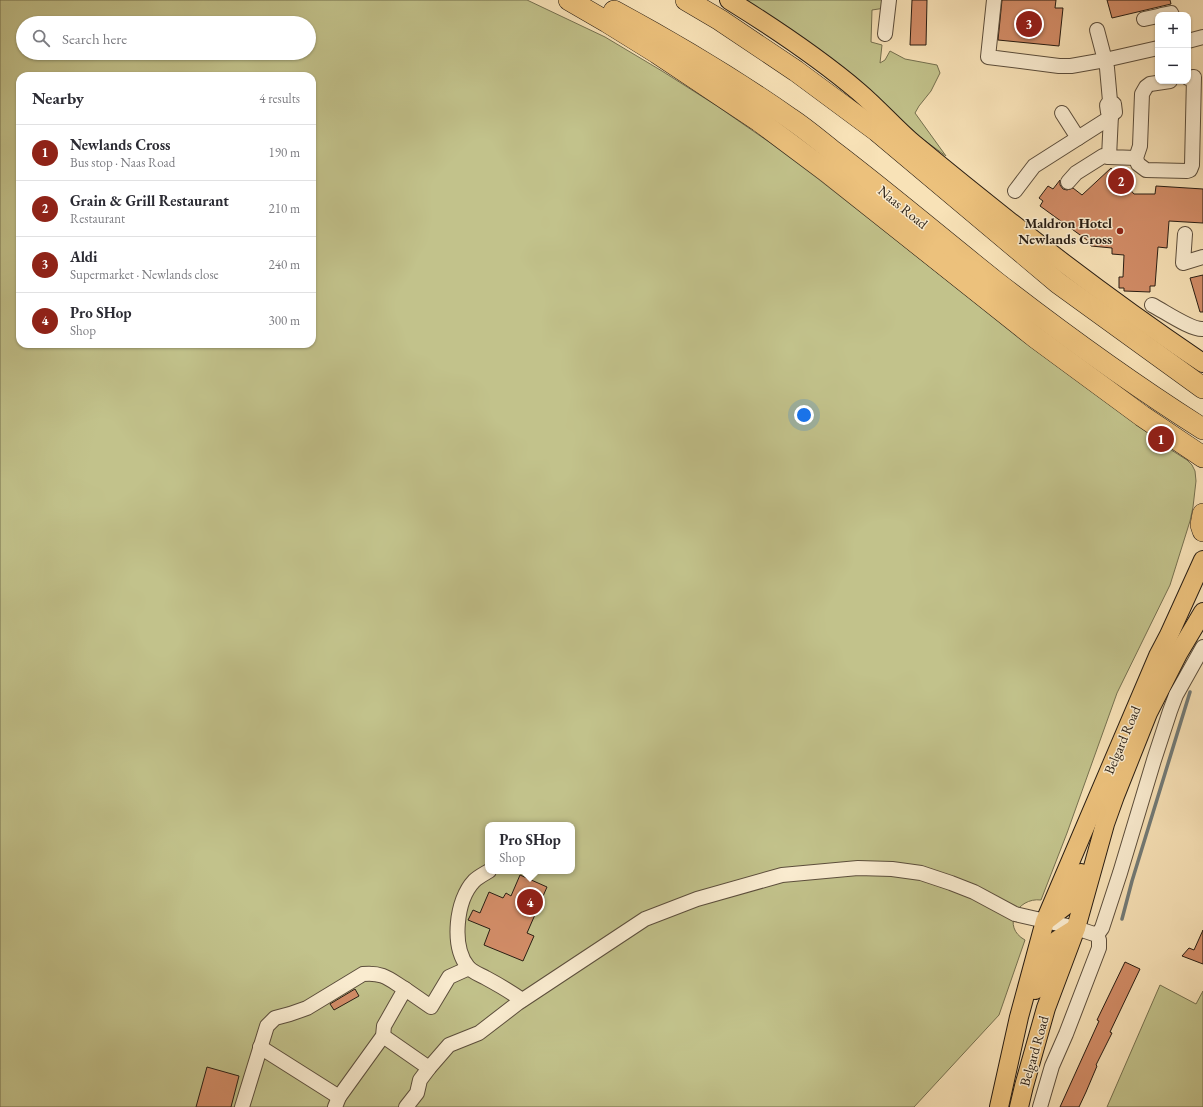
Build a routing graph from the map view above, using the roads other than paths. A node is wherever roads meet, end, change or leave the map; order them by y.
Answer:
1 (569, 0) edge
2 (594, 0) edge
3 (686, 0) edge
4 (710, 0) edge
5 (729, 0) edge
6 (889, 0) edge
7 (994, 0) edge
8 (1155, 17) edge
9 (1144, 19) dead end
10 (1097, 30) dead end
11 (885, 34) dead end
12 (1203, 37) edge
13 (1191, 40) edge
14 (1155, 49) edge
15 (1105, 60) junction
16 (1195, 76) edge
17 (1155, 83) edge
18 (1062, 113) dead end
19 (1111, 116) junction
20 (1078, 138) junction
21 (913, 143) junction
22 (1109, 157) junction
23 (1136, 158) junction
24 (1068, 182) dead end
25 (1014, 191) dead end
26 (1185, 234) dead end
27 (1203, 257) edge
28 (1152, 305) dead end
29 (1197, 328) edge
30 (1179, 347) junction
31 (1203, 363) edge
32 (1203, 388) edge
33 (1203, 429) edge
34 (1203, 456) edge
35 (1203, 514) edge
36 (1203, 531) edge
37 (1203, 560) edge
38 (1203, 585) edge
39 (1203, 612) edge
40 (1169, 635) junction
41 (1203, 648) edge
42 (1105, 824) junction
43 (485, 874) edge
44 (1045, 921) junction
45 (1076, 928) junction
46 (1097, 935) junction
47 (468, 968) junction
48 (405, 989) junction
49 (522, 1000) junction
50 (1019, 1017) junction
51 (383, 1036) junction
52 (260, 1047) junction
53 (429, 1068) junction
54 (337, 1102) edge
55 (242, 1107) edge
56 (406, 1107) edge
57 (999, 1107) edge
58 (1019, 1107) edge
59 (1040, 1107) edge

1 - 34 highway
2 - 33 highway, Naas Road
3 - 32 highway
4 - 21 highway
5 - 21 main road
6 - 11 street
7 - 15 street
8 - 9 street
10 - 15 street
12 - 13 street
14 - 15 street
15 - 19 street
16 - 23 street
17 - 23 street
18 - 20 street
19 - 20 street
19 - 22 street
20 - 25 street
21 - 30 main road
22 - 23 street
22 - 24 street
26 - 27 street
28 - 29 street
29 - 30 street
30 - 31 main road
35 - 36 highway
37 - 40 main road, Belgard Road
38 - 40 main road
39 - 42 main road, Belgard Road
40 - 44 main road, Belgard Road
41 - 46 street, Belgard Road
42 - 44 main road, Belgard Road
42 - 45 main road, Belgard Road
43 - 47 street
44 - 45 street
44 - 49 street
44 - 50 main road, Belgard Road
45 - 46 street
45 - 50 main road, Belgard Road
45 - 58 main road, Belgard Road
46 - 59 street, Belgard Road
47 - 48 street
47 - 49 street
48 - 51 street
48 - 52 street
49 - 53 street
50 - 57 main road, Belgard Road
51 - 53 street
51 - 54 street
52 - 54 street
52 - 55 street
53 - 56 street

